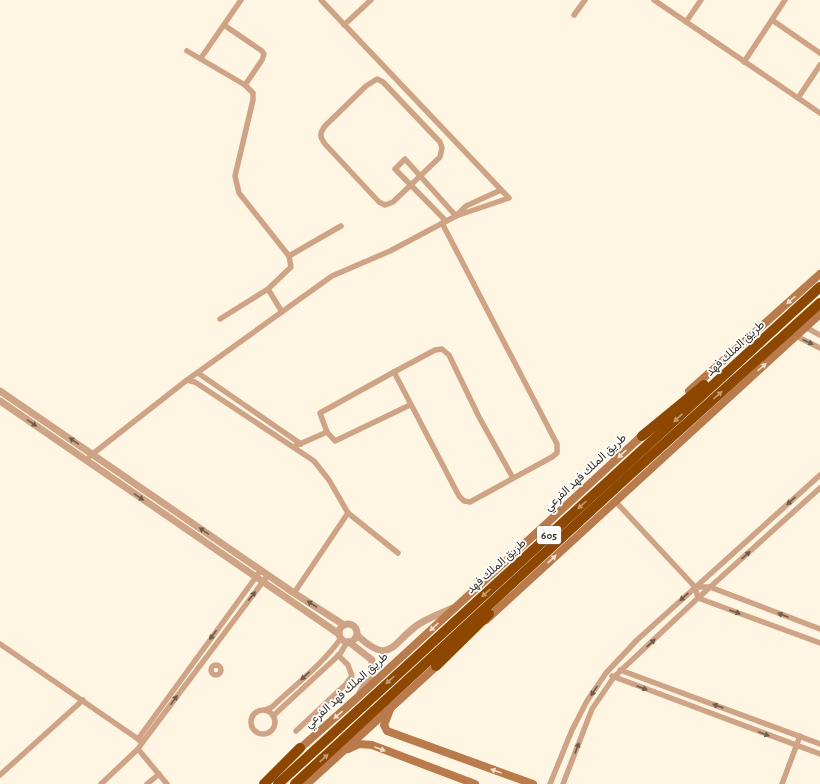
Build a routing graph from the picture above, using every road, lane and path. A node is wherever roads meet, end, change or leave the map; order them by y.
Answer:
1 (241, 0) edge
2 (321, 0) edge
3 (372, 0) edge
4 (585, 0) edge
5 (654, 0) edge
6 (701, 0) edge
7 (784, 1) edge
8 (574, 15) dead end
9 (772, 20) junction
10 (686, 22) junction
11 (344, 24) junction
12 (224, 25) junction
13 (187, 51) dead end
14 (820, 53) edge
15 (201, 58) junction
16 (744, 62) junction
17 (820, 65) edge
18 (245, 85) junction
19 (798, 98) junction
20 (820, 113) edge
21 (420, 176) junction
22 (410, 185) junction
23 (501, 190) junction
24 (456, 216) junction
25 (444, 222) junction
26 (341, 226) dead end
27 (289, 256) junction
28 (820, 274) edge
29 (820, 287) edge
30 (268, 289) junction
31 (820, 303) edge
32 (282, 312) junction
33 (820, 314) edge
34 (220, 319) dead end
35 (780, 323) junction
36 (805, 327) junction
37 (820, 334) edge
38 (796, 336) junction
39 (820, 348) edge
40 (394, 372) junction
41 (198, 373) junction
42 (188, 380) junction
43 (0, 391) edge
44 (0, 401) edge
45 (410, 405) junction
46 (327, 432) junction
47 (642, 436) junction
48 (301, 444) junction
49 (293, 447) junction
50 (91, 453) junction
51 (86, 461) junction
52 (820, 475) edge
53 (513, 478) junction
54 (820, 488) edge
55 (615, 501) junction
56 (348, 514) junction
57 (581, 520) junction
58 (398, 554) dead end
59 (261, 570) junction
60 (268, 575) junction
61 (256, 577) junction
62 (263, 582) junction
63 (695, 587) junction
64 (710, 587) junction
65 (294, 592) junction
66 (698, 598) junction
67 (457, 606) junction
68 (344, 625) junction
69 (820, 628) edge
70 (356, 635) junction
71 (344, 639) junction
72 (820, 643) edge
73 (0, 644) edge
74 (337, 656) junction
75 (201, 657) junction
76 (318, 663) junction
77 (216, 665) junction
78 (436, 666) junction
79 (611, 668) junction
80 (324, 669) junction
81 (211, 670) junction
82 (622, 670) junction
83 (606, 673) junction
84 (614, 677) junction
85 (292, 687) junction
86 (297, 693) junction
87 (358, 697) junction
88 (83, 700) junction
89 (392, 705) junction
90 (265, 710) junction
91 (273, 716) junction
92 (296, 731) dead end
93 (800, 736) junction
94 (140, 741) junction
95 (820, 744) edge
96 (796, 746) junction
97 (300, 748) junction
98 (138, 749) junction
99 (343, 751) junction
100 (820, 754) edge
101 (158, 774) junction
102 (0, 775) edge
103 (101, 784) edge
104 (147, 784) edge
105 (168, 784) edge
106 (261, 784) edge
107 (264, 784) edge
108 (278, 784) edge
109 (295, 784) edge
110 (307, 784) edge
111 (476, 784) edge
112 (533, 784) edge
113 (550, 784) edge
114 (563, 784) edge
115 (782, 784) edge

1 - 12 street
2 - 11 street
3 - 11 street
4 - 8 street
5 - 10 street
6 - 10 street
7 - 9 street
9 - 14 street
9 - 16 street
10 - 16 street
11 - 23 street
12 - 15 street
12 - 18 street
13 - 15 street
15 - 18 street
16 - 19 street
17 - 19 street
18 - 27 street
19 - 20 street
21 - 22 street
21 - 22 street
21 - 22 street
21 - 24 street
22 - 25 street
23 - 24 street
23 - 24 street
24 - 25 street
25 - 32 street
25 - 53 street
26 - 27 street
27 - 30 street
28 -> 47 main road, طريق الملك فهد الفرعي
29 - 35 highway, طريق الملك فهد / 605
30 - 32 street
30 - 34 street
57 -> 31 highway, طريق الملك فهد / 605
32 - 41 street
33 - 36 main road
35 - 47 highway
35 -> 108 highway, طريق الملك فهد / 605
36 - 37 street
36 - 38 main road
38 -> 39 street
55 -> 38 main road
40 - 45 street
40 - 46 street
40 - 53 street
41 - 42 street
41 - 48 street
42 - 49 street
42 - 50 street
50 -> 43 street
44 -> 51 street
45 - 46 street
45 - 53 street
46 - 48 street
47 -> 67 main road, طريق الملك فهد الفرعي
48 - 49 street
49 - 56 street
50 - 51 street
59 -> 50 street
51 -> 61 street
52 -> 63 street
64 -> 54 street
55 - 63 street
78 -> 55 main road
56 - 58 street
56 - 65 street
57 - 78 highway
109 -> 57 highway, طريق الملك فهد / 605
59 - 60 street
59 - 61 street
60 - 62 street
60 - 65 street
61 - 62 street
61 -> 75 street
62 - 71 street
75 -> 62 street
63 - 64 street
63 - 66 street
63 -> 79 street
64 - 66 street
69 -> 64 street
68 -> 65 street
66 -> 72 street
82 -> 66 street
67 - 70 street
67 -> 87 main road, طريق الملك فهد الفرعي
68 - 70 street
68 - 71 street
70 - 71 street
71 - 74 street
71 - 76 street
71 - 87 street
73 - 88 street
74 - 80 street
74 - 92 street
75 - 77 street
75 - 81 street
75 - 94 street
76 - 80 street
76 -> 85 street
77 - 81 street
77 - 81 street
78 - 89 main road
79 - 82 street
79 - 83 street
80 - 86 street
82 - 84 street
93 -> 82 street
83 - 84 street
83 -> 113 street
84 -> 96 street
114 -> 84 street
85 - 86 street
85 - 90 street
86 - 91 street
87 -> 97 main road, طريق الملك فهد الفرعي
88 - 94 street
88 - 102 street
89 - 99 main road
112 -> 89 main road
90 - 91 street
90 - 91 street
93 - 95 street
93 - 96 street
94 - 98 street
96 - 100 street
96 - 115 street
97 - 106 main road, طريق الملك فهد الفرعي
97 - 107 highway
98 - 101 street
98 - 103 street
99 - 110 main road
99 -> 111 main road
101 - 104 street
101 - 105 street

